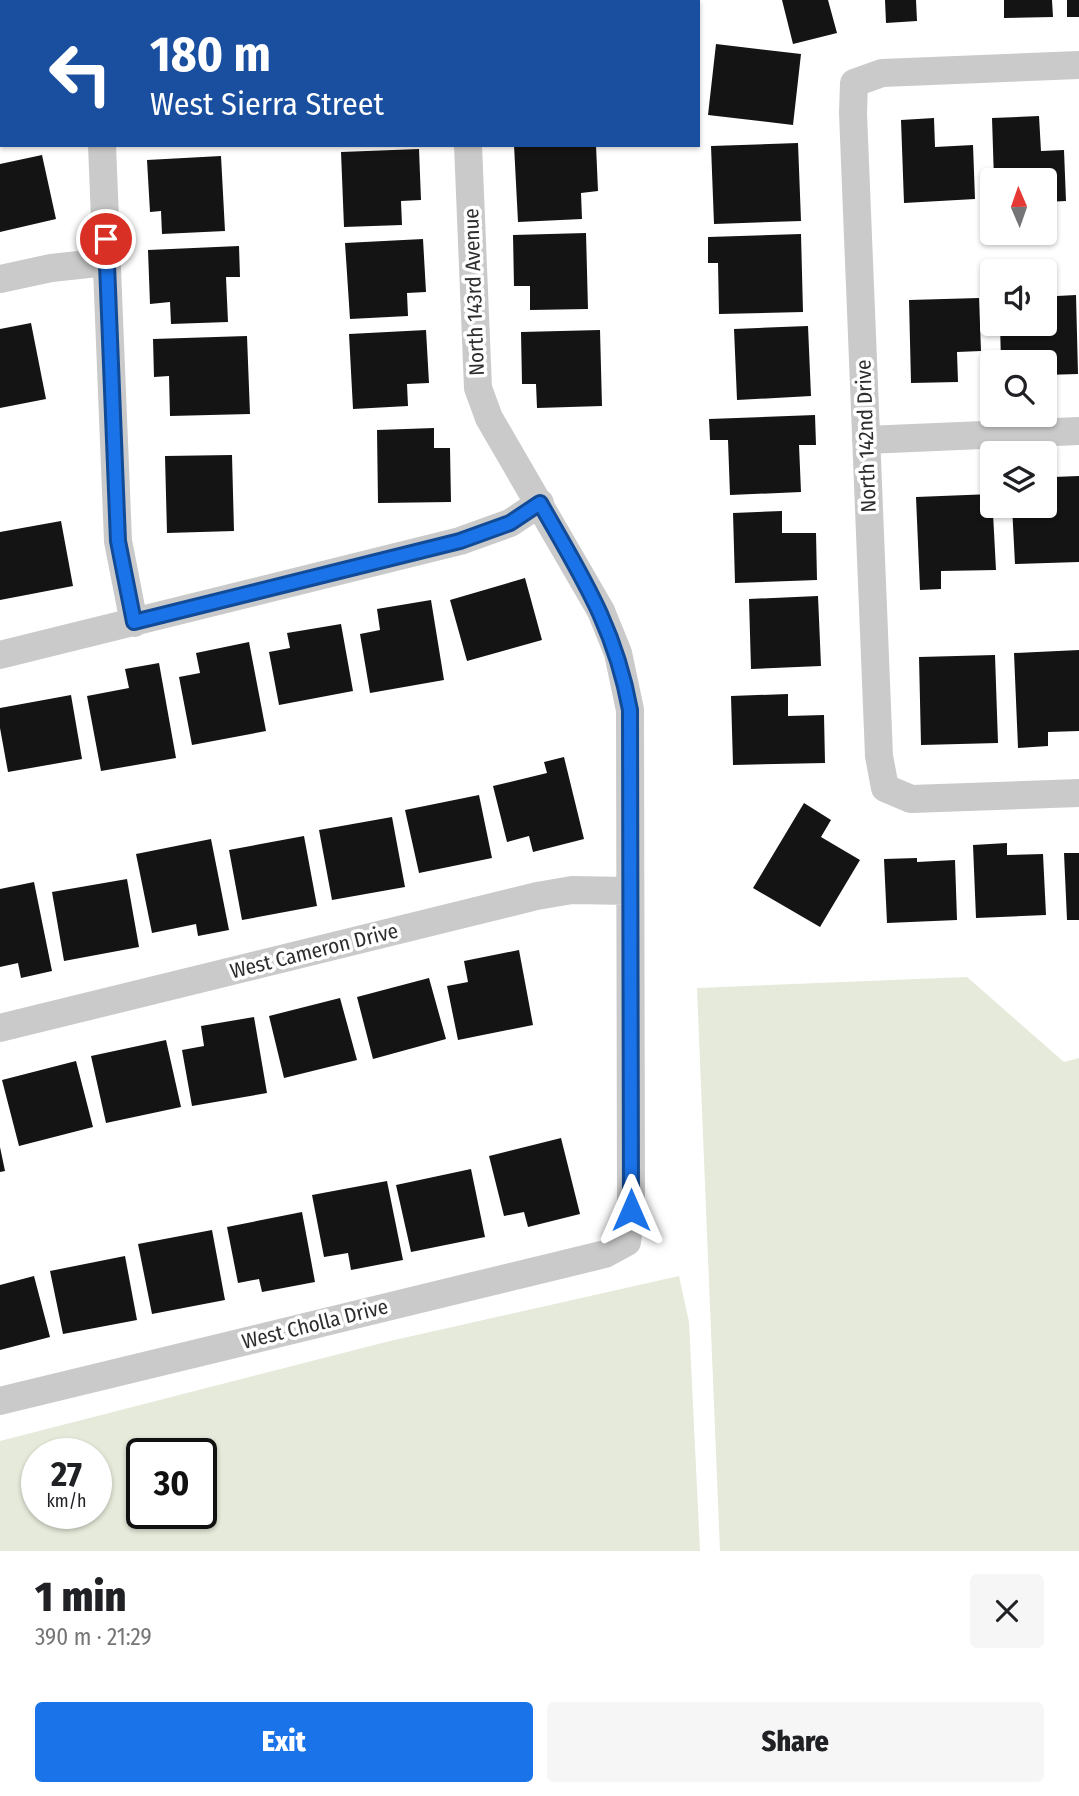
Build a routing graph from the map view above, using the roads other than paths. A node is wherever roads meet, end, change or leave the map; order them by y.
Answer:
1 (1079, 65) edge
2 (102, 147) edge
3 (468, 147) edge
4 (107, 262) junction
5 (0, 279) edge
6 (1079, 431) edge
7 (866, 440) junction
8 (540, 503) junction
9 (134, 622) junction
10 (0, 655) edge
11 (1079, 793) edge
12 (630, 891) junction
13 (0, 1028) edge
14 (626, 1242) joint
15 (0, 1401) edge

1 - 7 street, North 142nd Drive
2 - 4 street
3 - 8 street, North 143rd Avenue
4 - 5 street
4 - 9 street
6 - 7 street
7 - 11 street, North 142nd Drive
8 - 9 street
8 - 12 street, North 143rd Avenue
9 - 10 street
12 - 13 street, West Cameron Drive
12 - 14 street, North 143rd Avenue
14 - 15 street, West Cholla Drive

